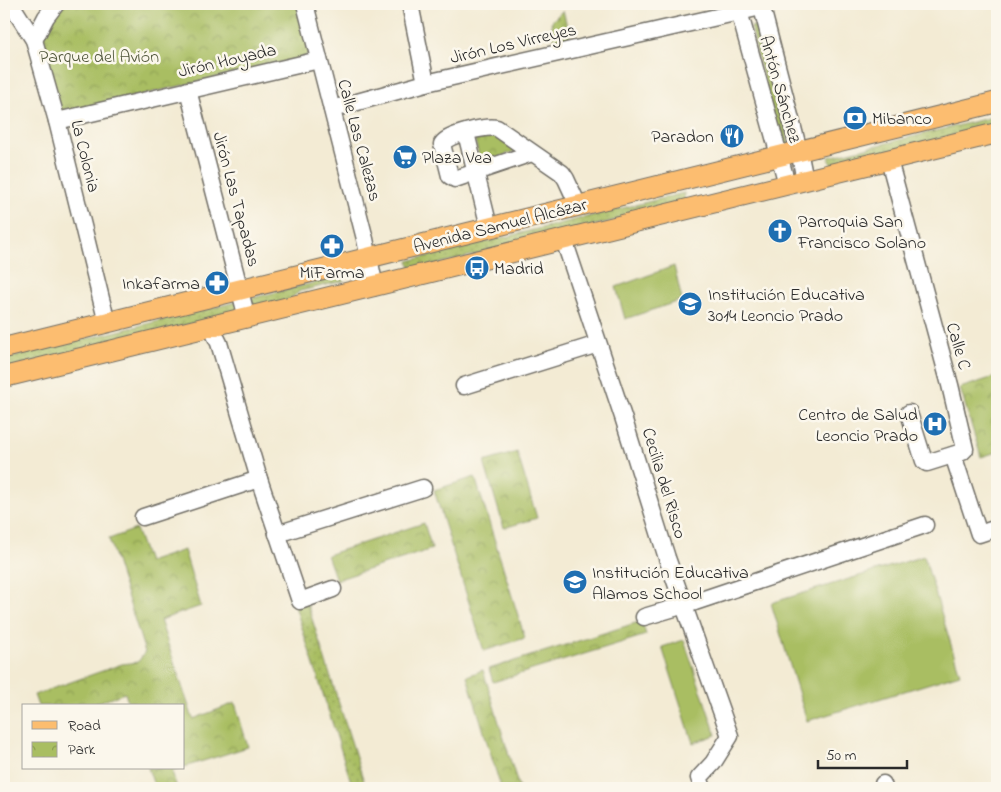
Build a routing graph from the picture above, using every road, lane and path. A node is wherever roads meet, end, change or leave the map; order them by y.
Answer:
1 (11, 4) edge
2 (56, 4) edge
3 (306, 4) edge
4 (410, 4) edge
5 (761, 5) edge
6 (738, 8) edge
7 (34, 40) junction
8 (319, 60) junction
9 (426, 83) junction
10 (188, 90) junction
11 (997, 102) edge
12 (332, 109) junction
13 (57, 121) junction
14 (466, 133) junction
15 (997, 133) edge
16 (799, 151) junction
17 (532, 153) junction
18 (779, 156) junction
19 (889, 160) junction
20 (475, 171) junction
21 (796, 182) junction
22 (578, 205) junction
23 (489, 227) junction
24 (564, 240) junction
25 (370, 257) junction
26 (375, 286) junction
27 (240, 289) junction
28 (247, 318) junction
29 (107, 323) junction
30 (211, 327) junction
31 (598, 344) junction
32 (4, 348) edge
33 (4, 377) edge
34 (464, 386) dead end
35 (910, 413) dead end
36 (952, 455) junction
37 (260, 479) junction
38 (423, 488) dead end
39 (143, 517) dead end
40 (925, 526) dead end
41 (997, 528) edge
42 (277, 534) junction
43 (333, 590) dead end
44 (684, 605) junction
45 (644, 617) dead end
46 (701, 783) edge

1 - 7 street, La Colonia
2 - 7 street
3 - 8 street, Calle Las Calezas
4 - 9 street
5 - 6 street, Jirón Los Virreyes
5 - 16 street, Antón Sánchez
6 - 9 street, Jirón Los Virreyes
6 - 18 street, Antón Sánchez
7 - 13 street, La Colonia
8 - 10 street, Jirón Hoyada
8 - 12 street, Calle Las Calezas
9 - 12 street, Jirón Los Virreyes
10 - 13 street, Jirón Hoyada
10 - 27 street, Jirón Las Tapadas
11 - 16 main road, Avenida Samuel Alcázar
12 - 25 street, Calle Las Calezas
13 - 29 street, La Colonia
14 - 17 street
14 - 20 street
14 - 20 street
15 - 19 main road, Avenida Samuel Alcázar
16 - 18 main road, Avenida Samuel Alcázar
16 - 21 street, Antón Sánchez
17 - 20 street
17 - 22 street
18 - 21 street, Antón Sánchez
18 - 22 main road, Avenida Samuel Alcázar
19 - 21 main road, Avenida Samuel Alcázar
19 - 36 street, Calle C
20 - 23 street
21 - 24 main road, Avenida Samuel Alcázar
22 - 23 main road, Avenida Samuel Alcázar
23 - 25 main road, Avenida Samuel Alcázar
24 - 26 main road, Avenida Samuel Alcázar
24 - 31 street, Cecilia del Risco
25 - 26 street, Calle Las Calezas
25 - 27 main road, Avenida Samuel Alcázar
26 - 28 main road, Avenida Samuel Alcázar
27 - 28 street, Jirón Las Tapadas
27 - 29 main road, Avenida Samuel Alcázar
28 - 30 main road, Avenida Samuel Alcázar
29 - 32 main road, Avenida Samuel Alcázar
30 - 33 main road, Avenida Samuel Alcázar
30 - 37 street
31 - 34 street
31 - 44 street, Cecilia del Risco
35 - 36 street
36 - 41 street
37 - 39 street
37 - 42 street
38 - 42 street
40 - 44 street
42 - 43 street
44 - 45 street
44 - 46 street, Cecilia del Risco

